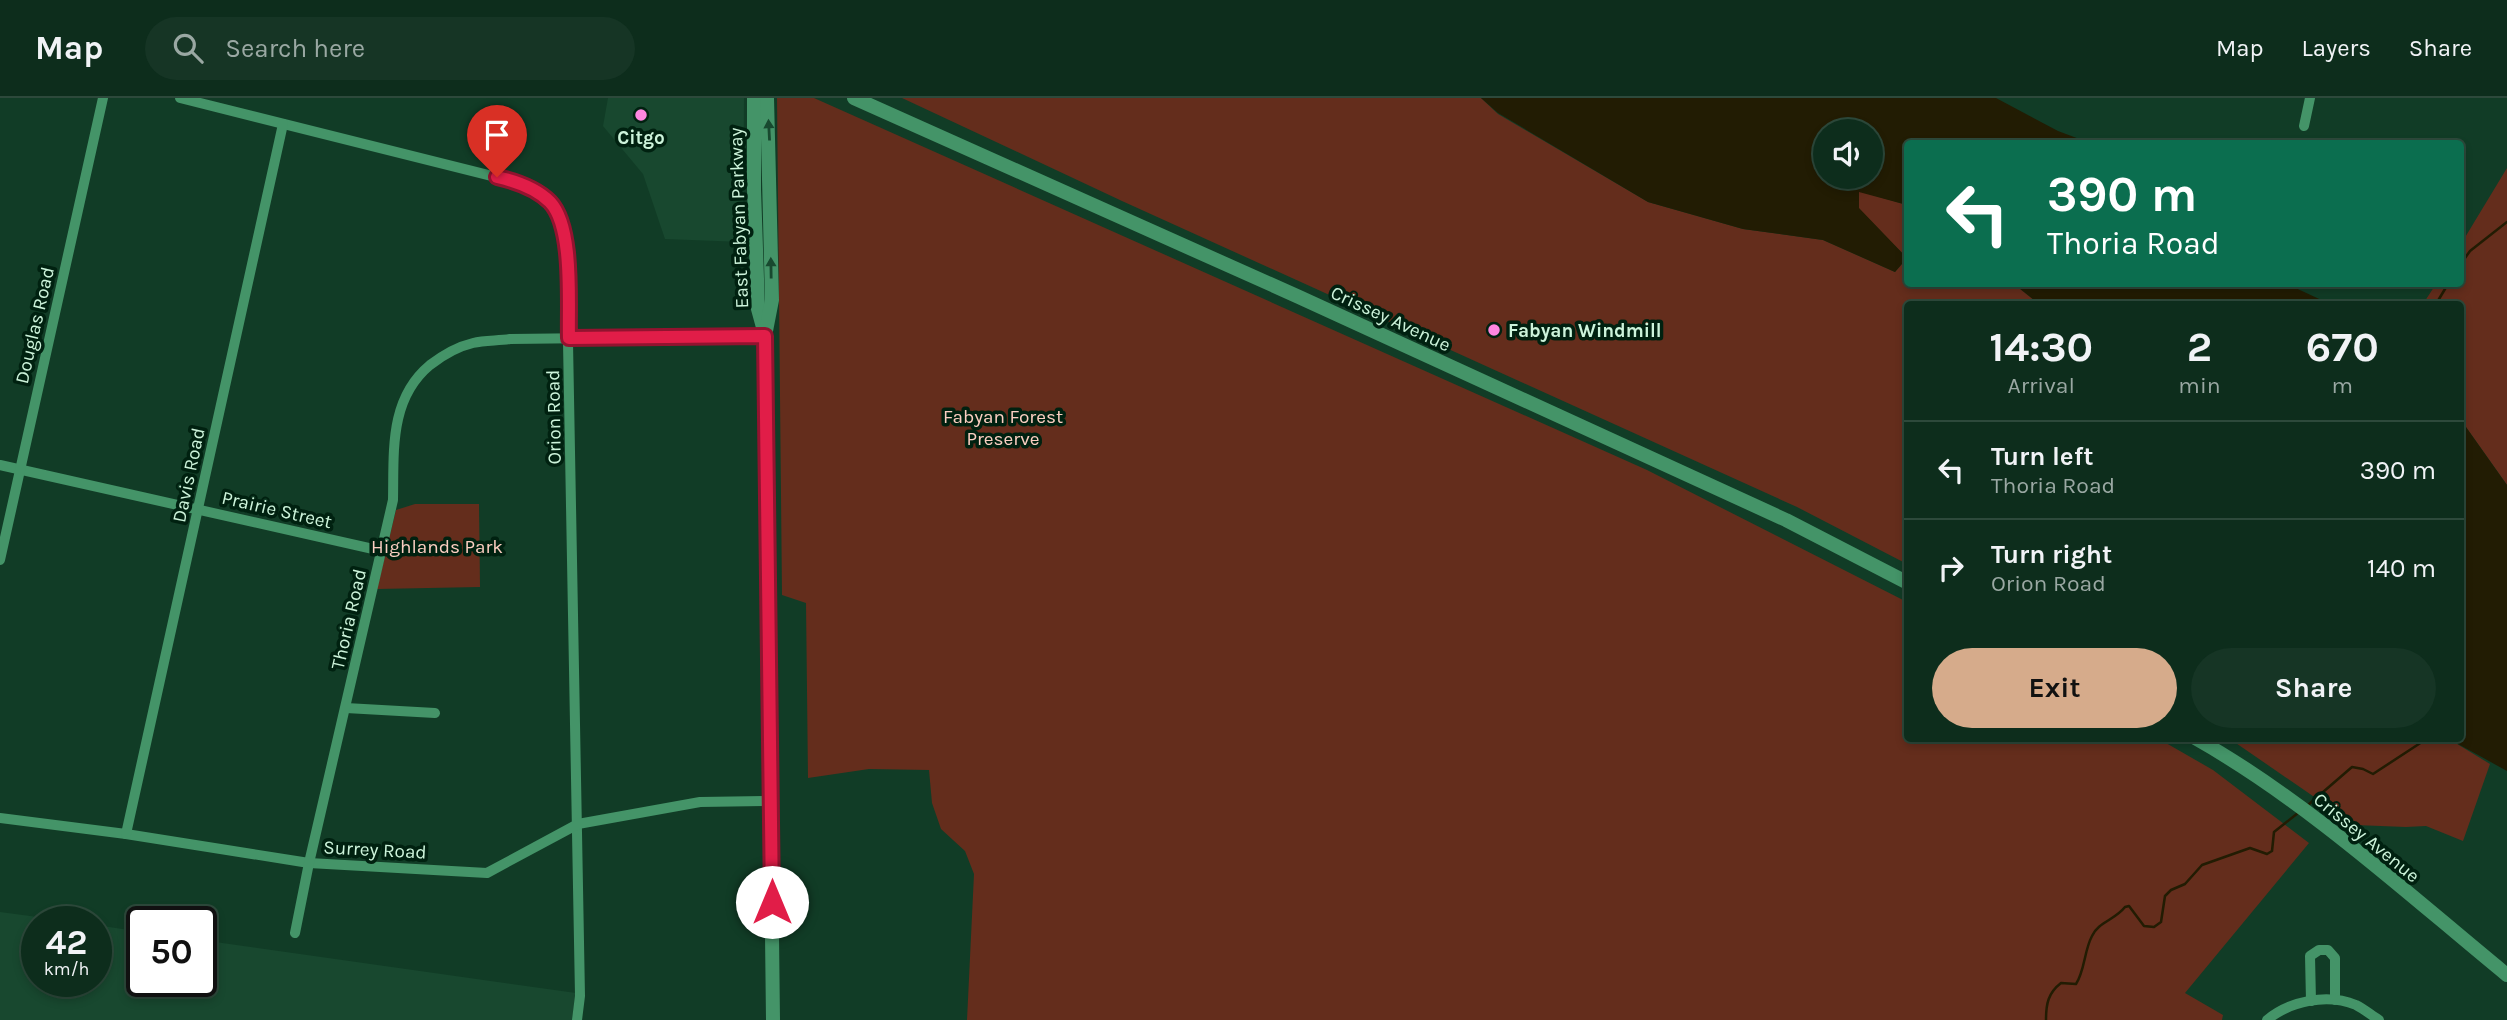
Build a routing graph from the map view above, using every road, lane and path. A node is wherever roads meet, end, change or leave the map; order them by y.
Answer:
1 (103, 98) edge
2 (180, 98) edge
3 (754, 98) edge
4 (767, 98) edge
5 (855, 98) edge
6 (2310, 98) edge
7 (283, 124) junction
8 (2304, 126) dead end
9 (765, 336) junction
10 (569, 338) junction
11 (0, 465) edge
12 (20, 470) junction
13 (198, 509) junction
14 (382, 551) junction
15 (0, 560) edge
16 (1904, 581) edge
17 (346, 708) junction
18 (435, 713) dead end
19 (2202, 742) edge
20 (772, 801) junction
21 (0, 818) edge
22 (578, 824) junction
23 (126, 834) junction
24 (309, 863) junction
25 (295, 933) dead end
26 (2507, 975) edge
27 (2335, 1000) junction
28 (2311, 1001) junction
29 (578, 1020) edge
30 (773, 1020) edge
31 (2267, 1020) edge
32 (2379, 1020) edge

1 - 12 street, Douglas Road
2 - 7 street, Orion Road
3 - 9 main road, East Fabyan Parkway
9 -> 4 main road, East Fabyan Parkway
5 - 16 main road, Crissey Avenue
6 - 8 street
7 - 10 street, Orion Road
7 - 13 street, Davis Road
9 - 10 street, Thoria Road
9 - 20 main road, East Fabyan Parkway
10 - 14 street, Thoria Road
10 - 22 street, Orion Road
11 - 12 street, Prairie Street
12 - 13 street, Prairie Street
12 - 15 street, Douglas Road
13 - 14 street, Prairie Street
13 - 23 street, Davis Road
14 - 17 street, Thoria Road
17 - 18 street
17 - 24 street, Thoria Road
19 - 26 main road, Crissey Avenue
20 - 22 street, Surrey Road
20 - 30 main road, East Fabyan Parkway
21 - 23 street, Surrey Road
22 - 24 street, Surrey Road
22 - 29 street, Orion Road
23 - 24 street, Surrey Road
24 - 25 street, Thoria Road
27 - 28 street
27 - 28 street
27 - 32 street
28 - 31 street

